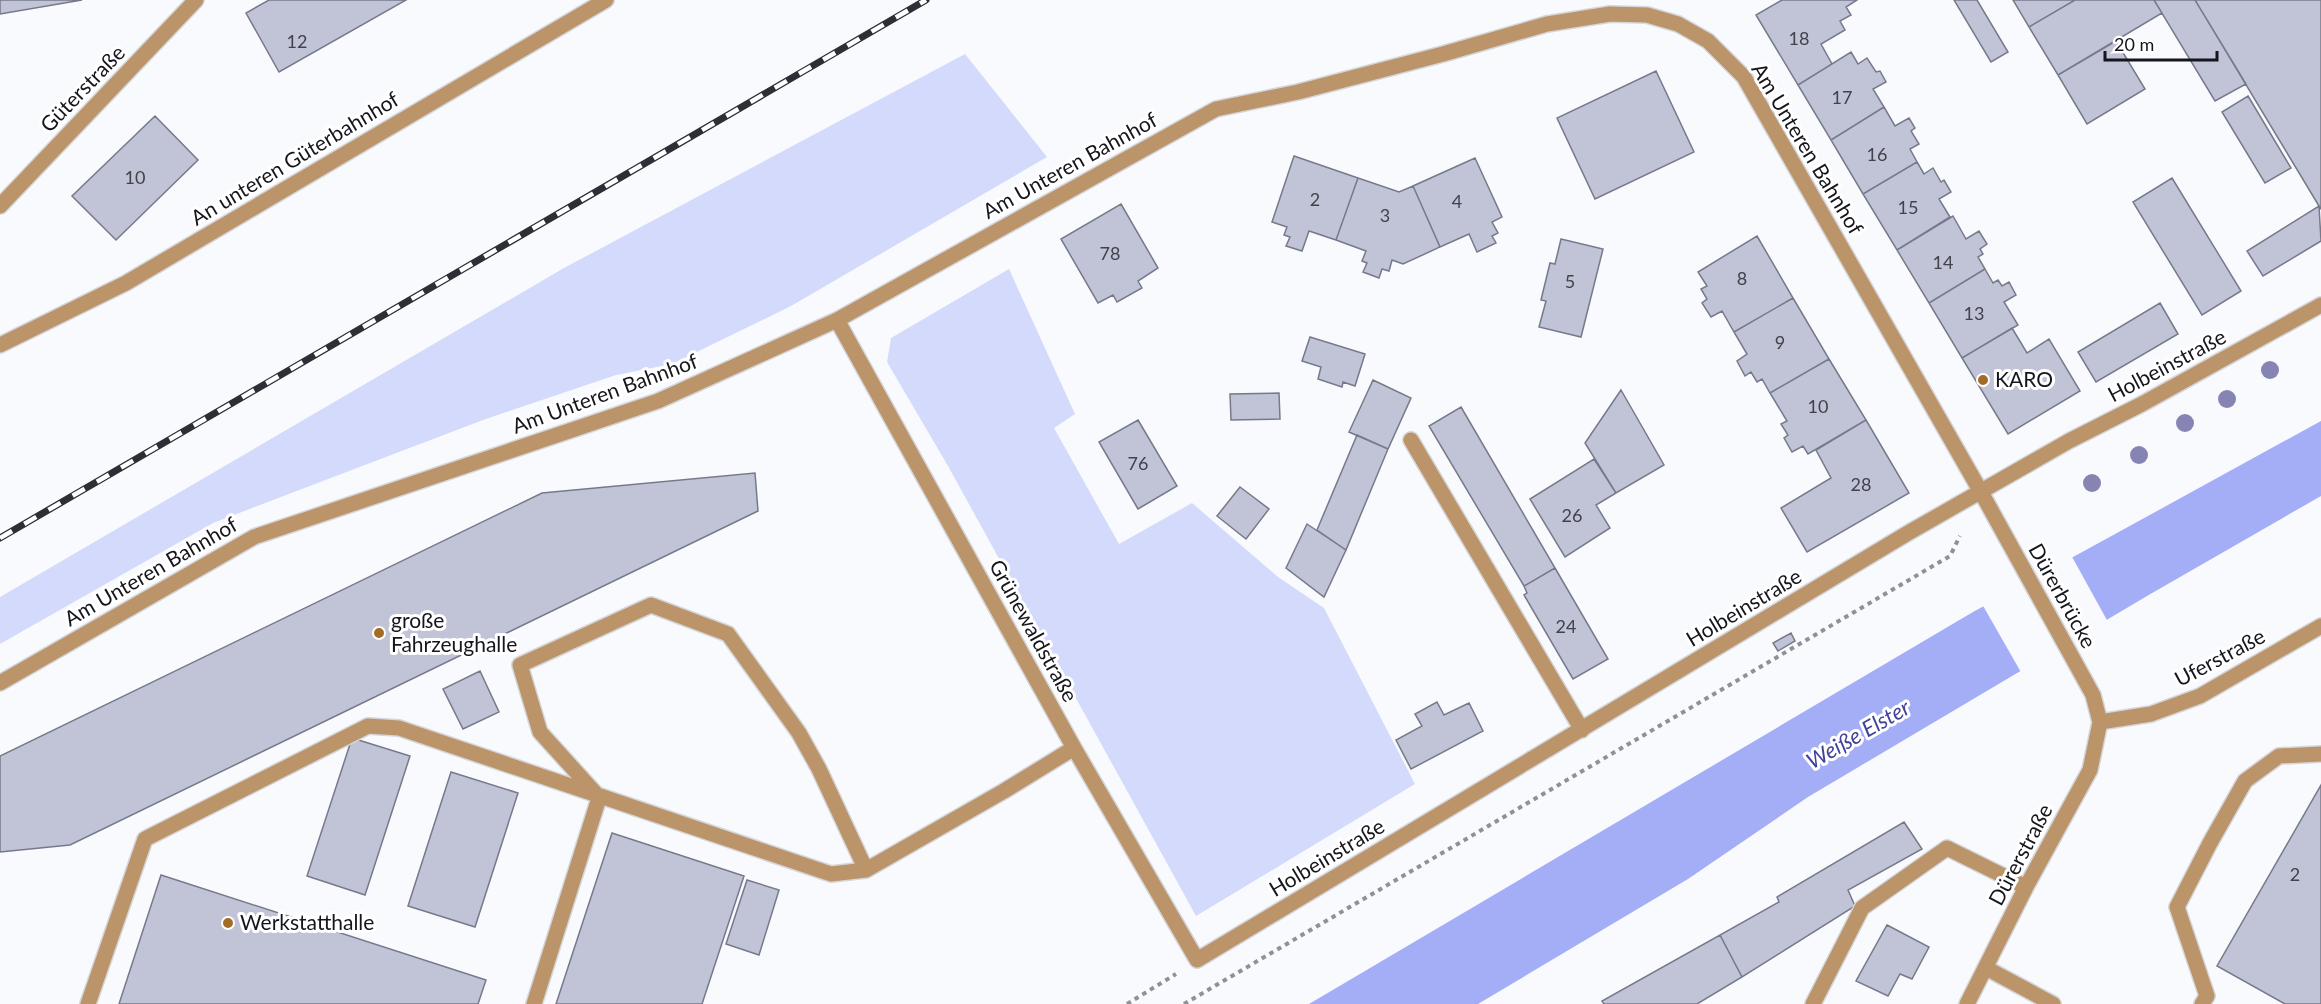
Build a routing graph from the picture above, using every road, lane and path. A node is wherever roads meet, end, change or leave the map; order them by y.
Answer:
1 (196, 0) edge
2 (606, 0) edge
3 (0, 206) edge
4 (2321, 305) edge
5 (837, 320) junction
6 (0, 345) edge
7 (1411, 440) dead end
8 (1981, 492) junction
9 (1960, 535) dead end
10 (2321, 626) edge
11 (0, 683) edge
12 (2100, 722) junction
13 (1582, 730) junction
14 (1074, 748) junction
15 (2321, 754) edge
16 (599, 798) junction
17 (866, 870) junction
18 (2026, 887) junction
19 (1197, 960) junction
20 (1986, 968) junction
21 (88, 1004) edge
22 (534, 1004) edge
23 (1127, 1004) edge
24 (1184, 1004) edge
25 (1813, 1004) edge
26 (1967, 1004) edge
27 (2053, 1004) edge
28 (2202, 1004) edge

1 - 3 street, Güterstraße
2 - 6 street, An unteren Güterbahnhof
4 - 8 street, Holbeinstraße
5 - 8 street, Am Unteren Bahnhof
5 - 11 street, Am Unteren Bahnhof
5 - 14 street, Grünewaldstraße
7 - 13 street
8 - 12 street, Dürerbrücke
8 - 13 street, Holbeinstraße
9 - 24 path
10 - 12 street, Uferstraße
12 - 18 street, Dürerstraße
13 - 19 street, Holbeinstraße
14 - 17 street
14 - 19 street, Grünewaldstraße
15 - 28 street
16 - 17 street
16 - 17 street
16 - 21 street
16 - 22 street
18 - 20 street, Dürerstraße
18 - 25 street
19 - 23 path
20 - 26 street, Dürerstraße
20 - 27 street

